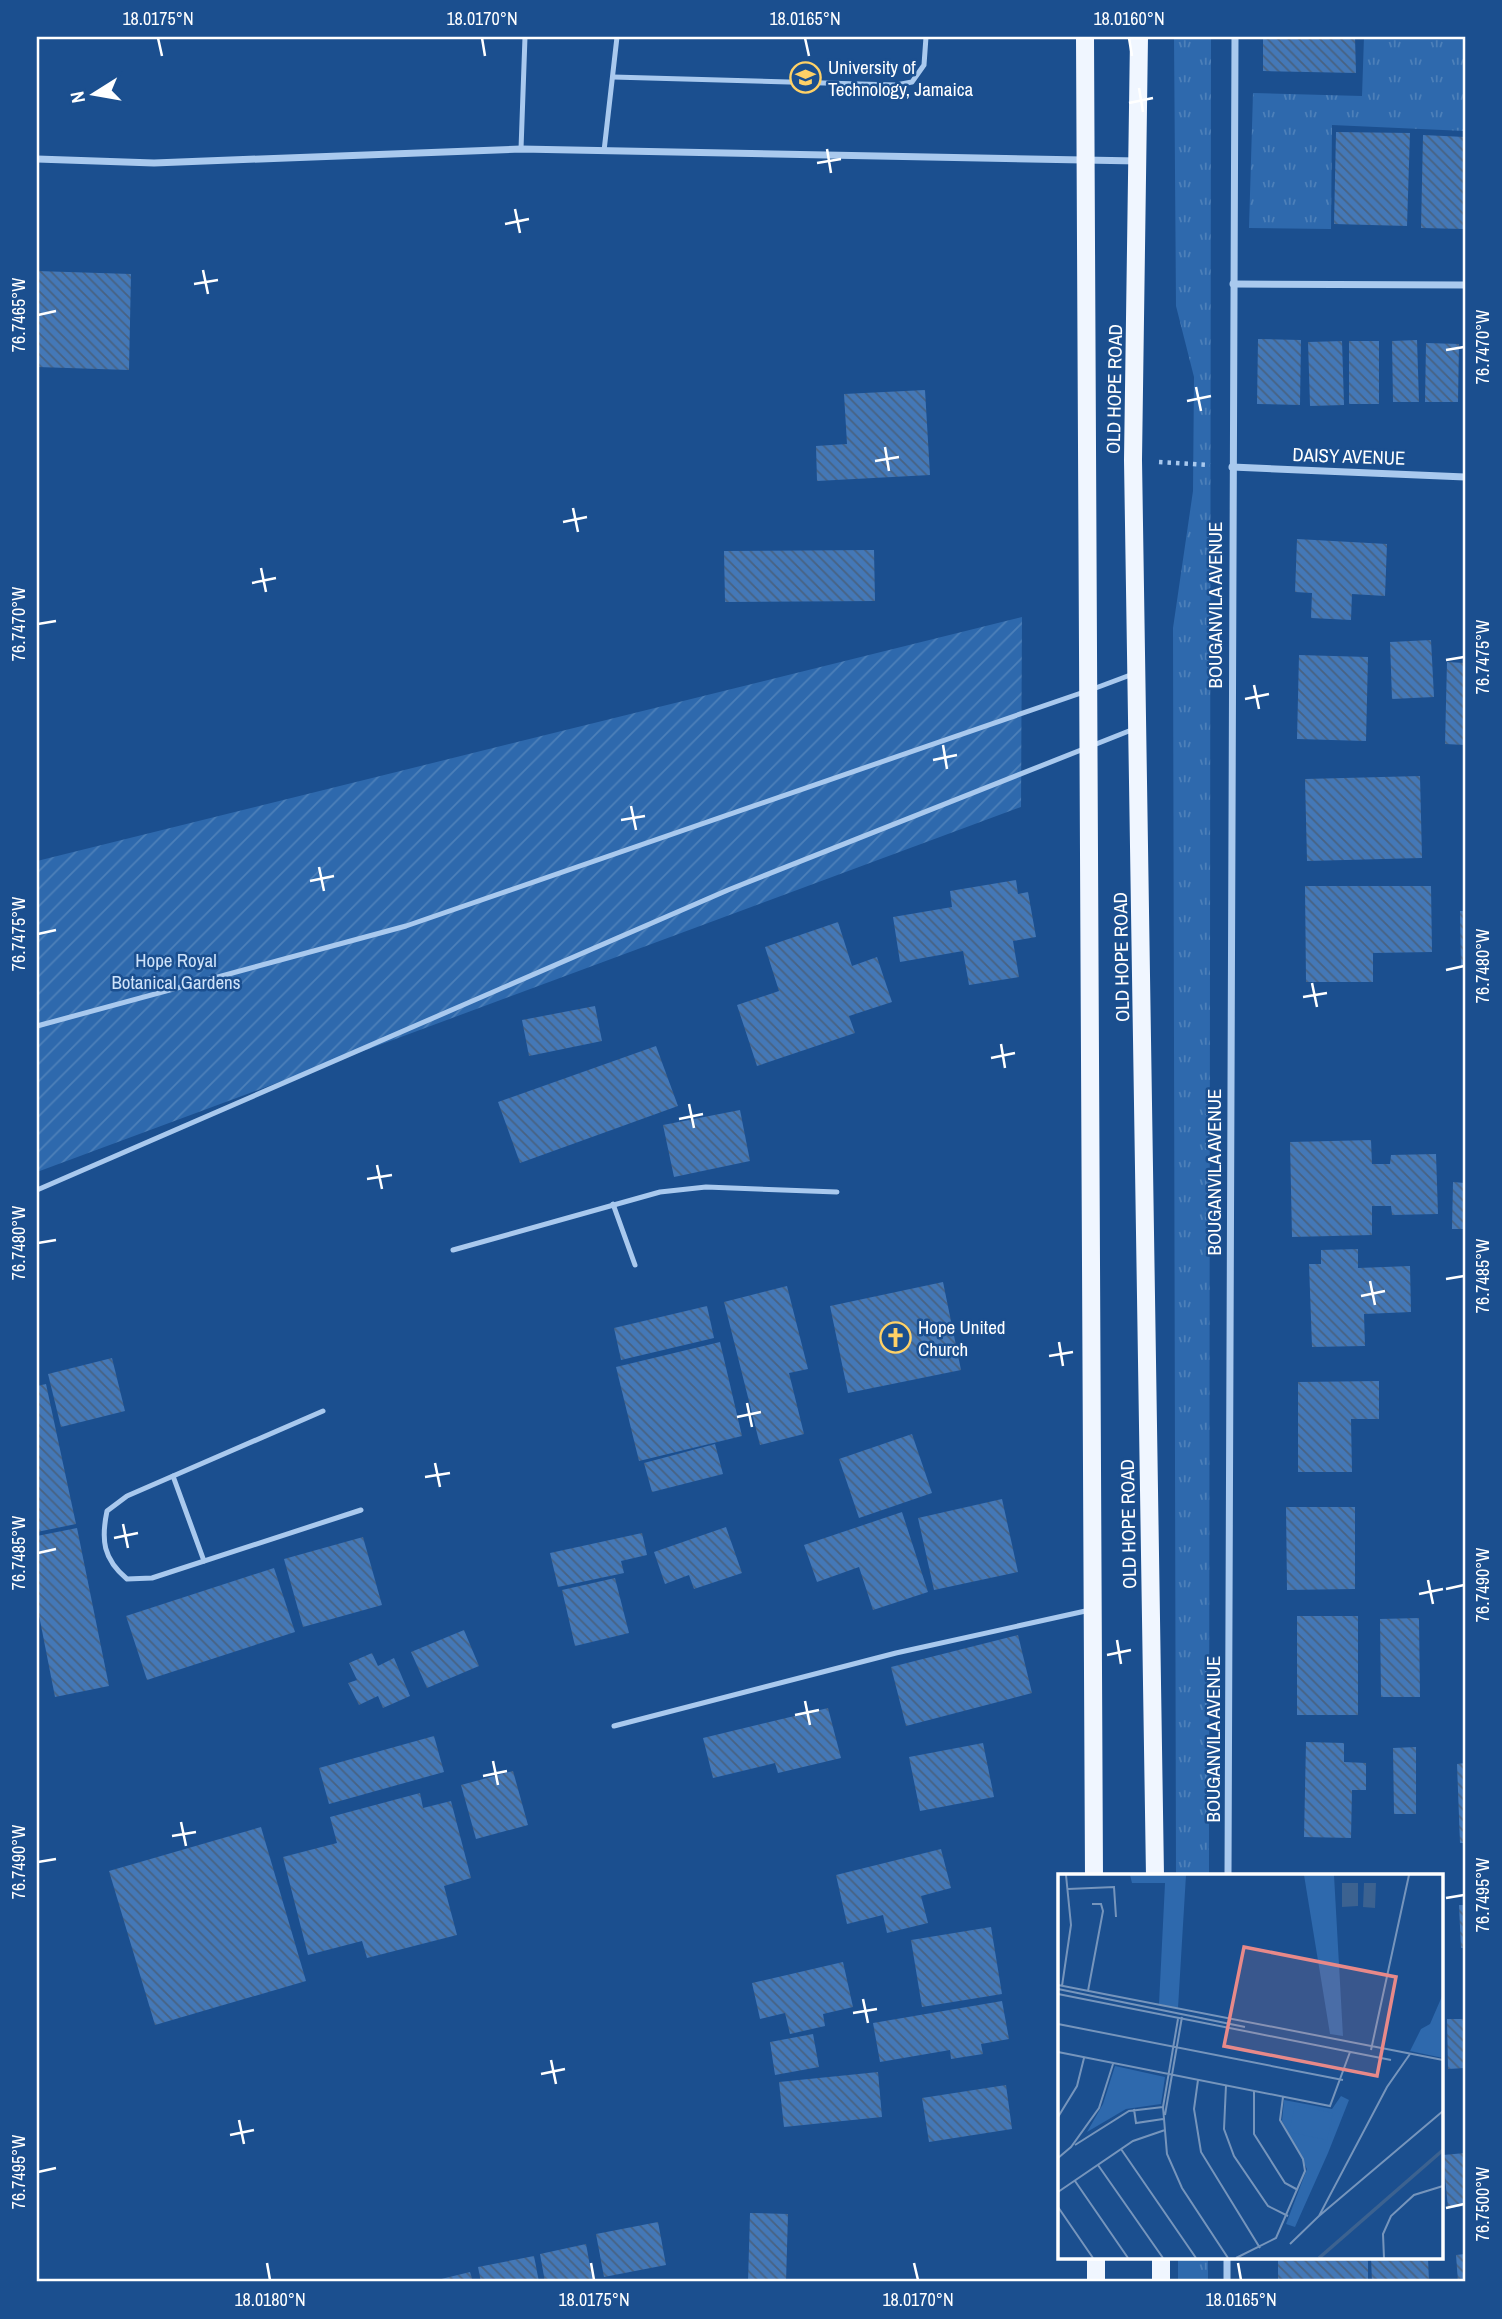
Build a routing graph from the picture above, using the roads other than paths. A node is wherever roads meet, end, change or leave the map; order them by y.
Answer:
1 (524, 37) edge
2 (617, 37) edge
3 (926, 37) edge
4 (1085, 37) edge
5 (1139, 37) edge
6 (1235, 37) edge
7 (613, 77) junction
8 (521, 149) junction
9 (604, 151) junction
10 (37, 159) edge
11 (1086, 161) junction
12 (1139, 161) junction
13 (1233, 284) junction
14 (1465, 285) edge
15 (1231, 467) junction
16 (1465, 477) edge
17 (1136, 673) junction
18 (1090, 690) junction
19 (1137, 728) junction
20 (1090, 746) junction
21 (37, 1026) edge
22 (37, 1190) edge
23 (837, 1192) dead end
24 (613, 1205) junction
25 (453, 1250) dead end
26 (635, 1265) dead end
27 (323, 1411) dead end
28 (173, 1476) junction
29 (361, 1510) dead end
30 (204, 1561) junction
31 (1093, 1610) junction
32 (614, 1726) dead end
33 (1094, 1874) edge
34 (1155, 1874) edge
35 (1228, 1874) edge
36 (1096, 2260) edge
37 (1161, 2260) edge
38 (1227, 2260) edge
39 (1096, 2282) edge
40 (1161, 2282) edge
41 (1227, 2282) edge

1 - 8 lane
2 - 7 lane
3 - 7 lane
4 - 11 main road, OLD HOPE ROAD
5 - 12 main road, OLD HOPE ROAD
6 - 13 street, BOUGANVILA AVENUE
7 - 9 lane
8 - 9 street
8 - 10 street
9 - 11 street
11 - 12 street
11 - 18 main road, OLD HOPE ROAD
12 - 17 main road, OLD HOPE ROAD
13 - 14 street
13 - 15 street, BOUGANVILA AVENUE
15 - 16 street, DAISY AVENUE
15 - 35 street, BOUGANVILA AVENUE
17 - 18 lane
17 - 19 main road, OLD HOPE ROAD
18 - 20 main road, OLD HOPE ROAD
18 - 21 lane
19 - 20 lane
19 - 34 main road, OLD HOPE ROAD
20 - 22 lane
20 - 31 main road, OLD HOPE ROAD
23 - 24 lane
24 - 25 lane
24 - 26 lane
27 - 28 lane
28 - 30 lane
28 - 30 lane
29 - 30 lane
31 - 32 lane
31 - 33 main road, OLD HOPE ROAD
36 - 39 main road
37 - 40 main road
38 - 41 street

